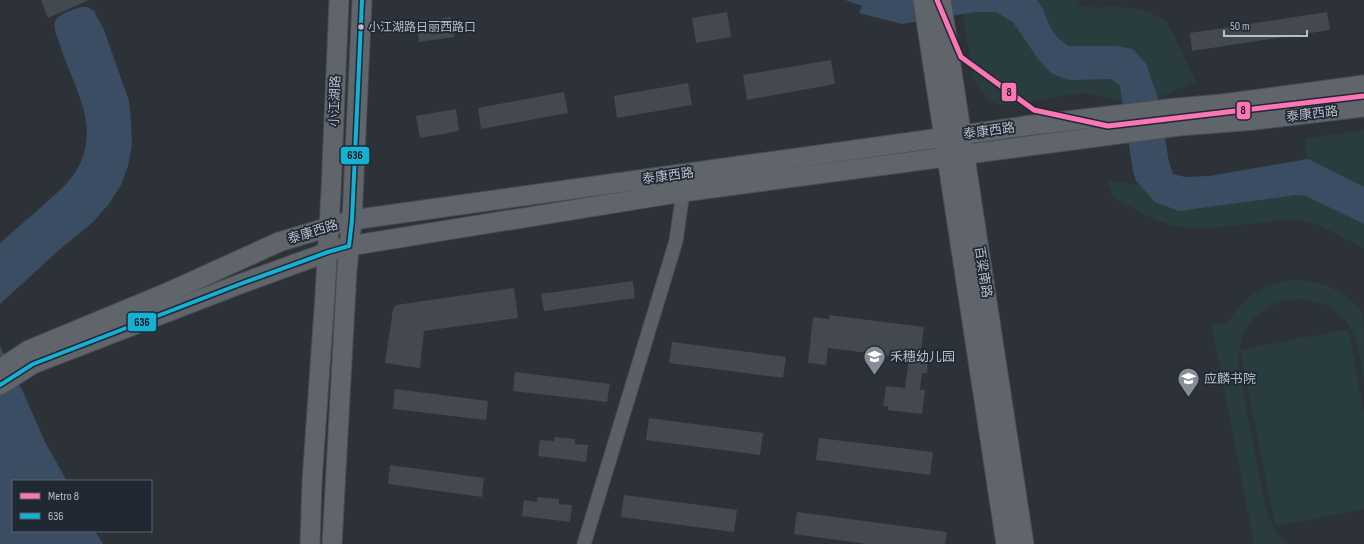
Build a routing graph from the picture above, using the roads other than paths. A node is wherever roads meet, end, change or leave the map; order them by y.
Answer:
1 (339, 0) edge
2 (362, 0) edge
3 (923, 0) edge
4 (941, 0) edge
5 (936, 23) junction
6 (1364, 85) edge
7 (1364, 107) edge
8 (1177, 117) junction
9 (1127, 124) junction
10 (953, 136) junction
11 (965, 154) junction
12 (946, 157) junction
13 (683, 192) junction
14 (352, 220) junction
15 (329, 226) junction
16 (349, 246) junction
17 (328, 252) junction
18 (30, 357) junction
19 (0, 369) edge
20 (0, 385) edge
21 (310, 544) edge
22 (332, 544) edge
23 (584, 544) edge
24 (1006, 544) edge
25 (1024, 544) edge

1 - 15 main road, 小江湖路
2 - 14 main road, 小江湖路
3 - 5 main road, 百梁南路
4 - 5 main road, 百梁南路
5 - 10 main road, 百梁南路
6 - 8 main road, 泰康西路
7 - 8 main road, 泰康西路
8 - 9 main road, 泰康西路
9 - 10 main road, 泰康西路
9 - 11 main road, 泰康西路
10 - 11 main road, 百梁南路
10 - 12 main road, 百梁南路
10 - 14 main road, 泰康西路
11 - 12 main road, 泰康西路
11 - 25 main road, 百梁南路
12 - 13 main road, 泰康西路
12 - 24 main road, 百梁南路
13 - 16 main road, 泰康西路
13 - 23 street
14 - 15 main road, 泰康西路
14 - 16 main road, 小江湖路
15 - 17 main road, 小江湖路
15 - 18 main road, 泰康西路
16 - 17 main road, 泰康西路
16 - 22 main road, 小江湖路
17 - 18 main road, 泰康西路
17 - 21 main road, 小江湖路
18 - 19 main road, 泰康西路
18 - 20 main road, 泰康西路

